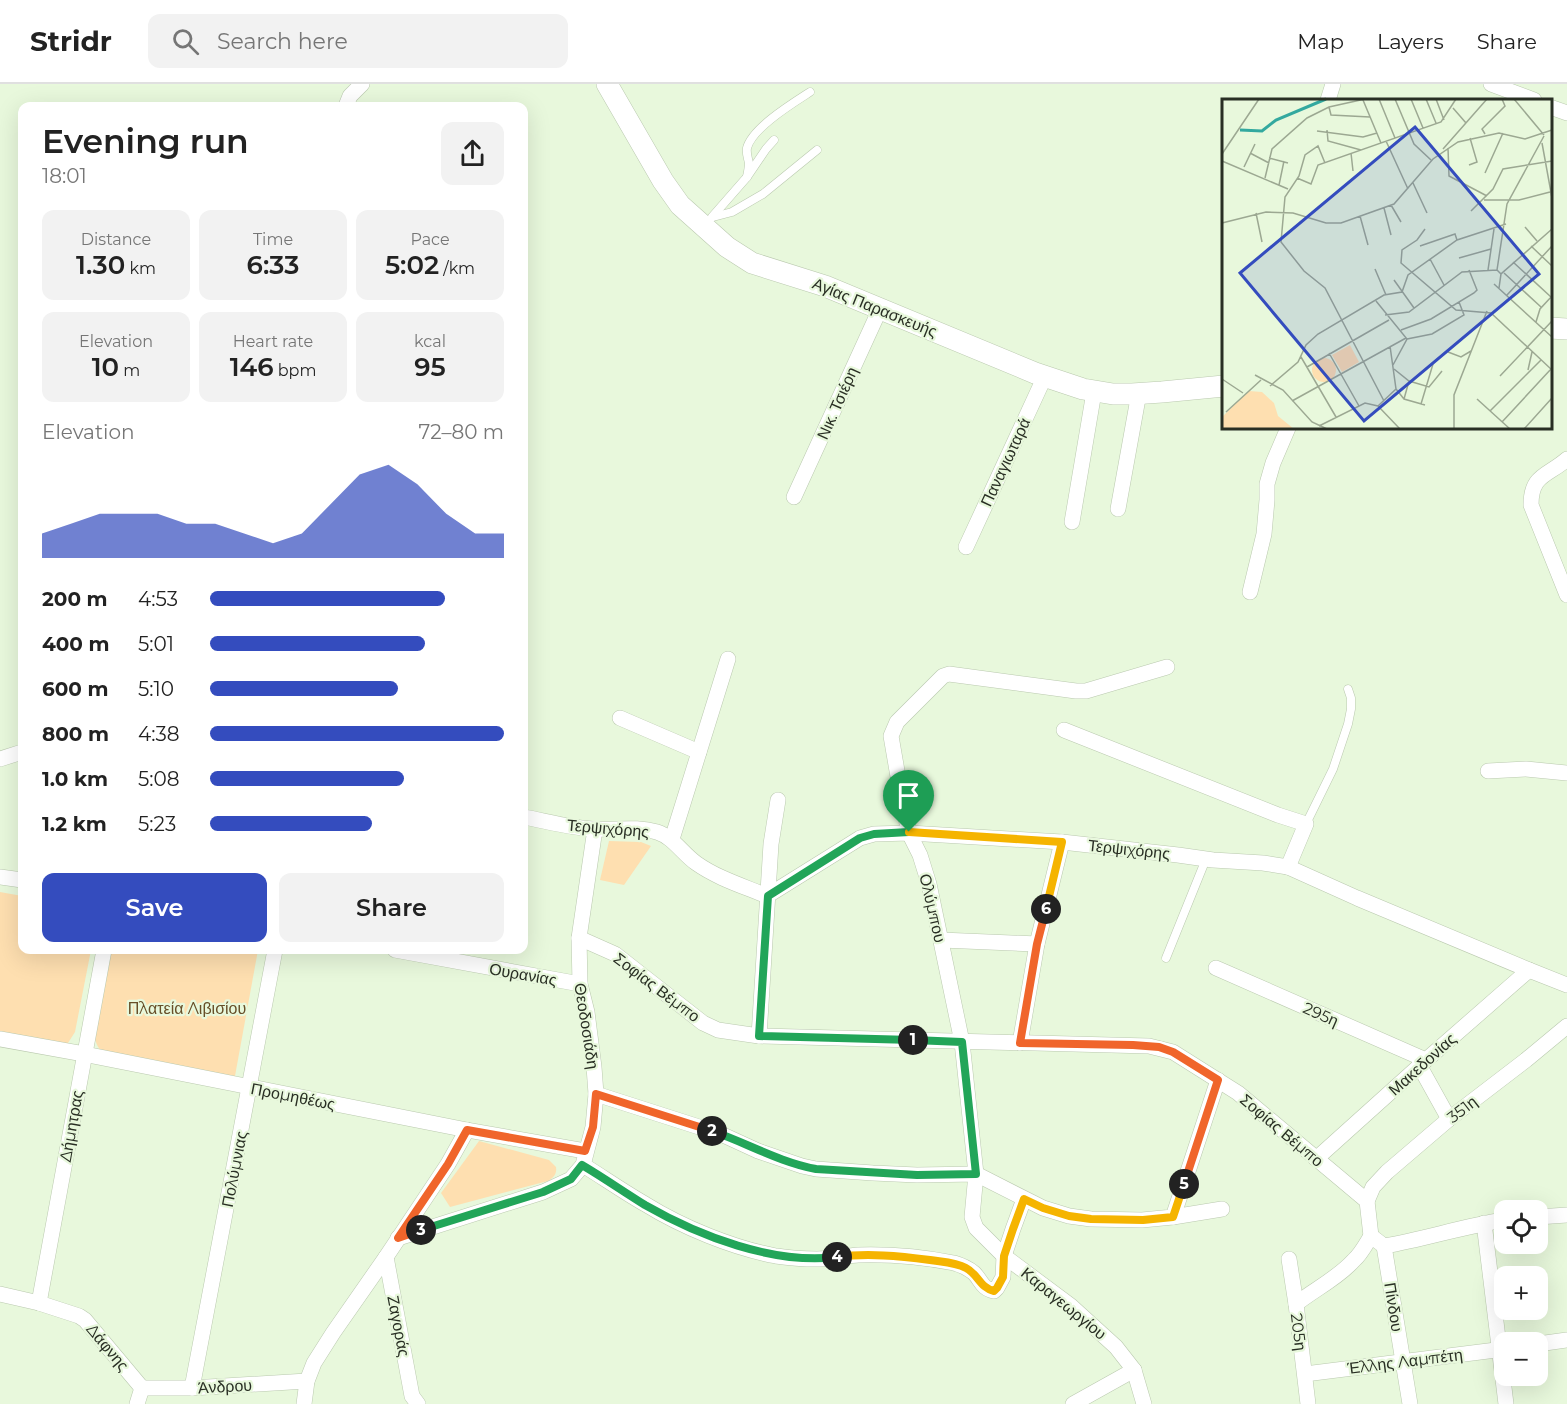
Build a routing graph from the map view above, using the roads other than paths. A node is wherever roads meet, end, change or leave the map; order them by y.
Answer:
1 (362, 84) edge
2 (607, 84) edge
3 (1333, 84) edge
4 (1491, 84) edge
5 (1506, 91) edge
6 (810, 92) dead end
7 (1328, 99) edge
8 (1531, 99) edge
9 (348, 102) edge
10 (1552, 107) edge
11 (1567, 113) edge
12 (774, 140) dead end
13 (817, 150) dead end
14 (747, 177) junction
15 (708, 222) junction
16 (880, 309) junction
17 (1552, 328) edge
18 (1567, 329) edge
19 (1045, 376) junction
20 (1222, 386) edge
21 (1094, 392) junction
22 (1139, 393) junction
23 (1288, 429) edge
24 (1567, 459) edge
25 (794, 497) dead end
26 (1118, 509) dead end
27 (1072, 522) dead end
28 (966, 547) dead end
29 (1250, 592) dead end
30 (1567, 595) edge
31 (728, 659) dead end
32 (1167, 666) dead end
33 (1348, 689) dead end
34 (620, 718) dead end
35 (1064, 730) dead end
36 (699, 752) junction
37 (18, 753) edge
38 (0, 759) edge
39 (1488, 771) dead end
40 (1567, 773) edge
41 (778, 800) dead end
42 (528, 818) edge
43 (1306, 824) junction
44 (594, 829) junction
45 (909, 832) junction
46 (672, 839) junction
47 (1062, 842) junction
48 (1206, 859) junction
49 (1288, 867) junction
50 (0, 877) edge
51 (18, 879) edge
52 (768, 896) junction
53 (579, 938) junction
54 (941, 940) junction
55 (1037, 944) junction
56 (103, 954) edge
57 (274, 954) edge
58 (417, 954) edge
59 (1166, 958) dead end
60 (1216, 968) dead end
61 (1528, 970) junction
62 (580, 984) junction
63 (1567, 985) edge
64 (1567, 1026) edge
65 (759, 1036) junction
66 (0, 1039) edge
67 (962, 1042) junction
68 (1020, 1043) junction
69 (84, 1054) junction
70 (1423, 1062) junction
71 (1218, 1080) junction
72 (250, 1087) junction
73 (596, 1094) junction
74 (1449, 1119) junction
75 (467, 1130) junction
76 (584, 1158) junction
77 (1316, 1159) junction
78 (976, 1174) junction
79 (1024, 1199) junction
80 (1367, 1201) junction
81 (1222, 1209) dead end
82 (1567, 1215) edge
83 (1548, 1216) edge
84 (1173, 1217) junction
85 (1494, 1222) edge
86 (1484, 1223) junction
87 (1371, 1236) junction
88 (398, 1238) junction
89 (1384, 1246) junction
90 (1004, 1256) junction
91 (386, 1257) junction
92 (1288, 1259) dead end
93 (0, 1294) edge
94 (39, 1303) junction
95 (1296, 1304) junction
96 (1500, 1332) edge
97 (1567, 1340) edge
98 (1548, 1343) edge
99 (1494, 1350) edge
100 (1403, 1361) junction
101 (1134, 1370) junction
102 (1305, 1374) junction
103 (307, 1381) junction
104 (1505, 1386) edge
105 (142, 1388) junction
106 (192, 1388) junction
107 (410, 1401) edge
108 (137, 1404) edge
109 (304, 1404) edge
110 (1073, 1404) edge
111 (1144, 1404) edge
112 (1308, 1404) edge
113 (1410, 1404) edge
114 (1506, 1404) edge

1 - 9 street
2 - 15 street, Αγίας Παρασκευής
3 - 7 street
4 - 5 street
5 - 8 street
6 - 14 lane
10 - 11 street
12 - 14 lane
13 - 15 lane
14 - 15 lane
15 - 16 street, Αγίας Παρασκευής
16 - 19 street, Αγίας Παρασκευής
16 - 25 street, Νικ. Τσιέρη
17 - 18 street
19 - 21 street, Αγίας Παρασκευής
19 - 28 street, Παναγιωταρά
20 - 22 street, Αγίας Παρασκευής
21 - 22 street, Αγίας Παρασκευής
21 - 27 street
22 - 26 street
23 - 29 street
24 - 30 street
31 - 36 street
32 - 45 street, Ολύμπου
33 - 43 lane
34 - 36 street
35 - 43 street
36 - 46 street
37 - 38 street
39 - 40 street
41 - 52 street
42 - 44 street, Τερψιχόρης
43 - 49 street
44 - 46 street, Τερψιχόρης
44 - 53 street, Θεοδοσιάδη
45 - 47 street, Τερψιχόρης
45 - 52 street, Τερψιχόρης
45 - 54 street, Ολύμπου
46 - 52 street, Τερψιχόρης
47 - 48 street, Τερψιχόρης
47 - 55 street
48 - 49 street, Τερψιχόρης
48 - 59 lane
49 - 61 street, Τερψιχόρης
50 - 51 street
52 - 65 street
53 - 62 street, Θεοδοσιάδη
53 - 65 street, Σοφίας Βέμπο
54 - 55 street
54 - 67 street, Ολύμπου
55 - 68 street
56 - 69 street, Δήμητρας
57 - 72 street, Πολύμνιας
58 - 62 street, Ουρανίας
60 - 70 street, 295η
61 - 63 street, Τερψιχόρης
61 - 70 street, Μακεδονίας
62 - 73 street, Θεοδοσιάδη
64 - 74 street, 351η
65 - 67 street, Σοφίας Βέμπο
66 - 69 street, Προμηθέως
67 - 68 street, Σοφίας Βέμπο
67 - 78 street, Ολύμπου
68 - 71 street, Σοφίας Βέμπο
69 - 72 street, Προμηθέως
69 - 94 street, Δήμητρας
70 - 74 street
70 - 77 street, Μακεδονίας
71 - 77 street, Σοφίας Βέμπο
71 - 84 street
72 - 75 street, Προμηθέως
72 - 106 street, Πολύμνιας
73 - 76 street, Θεοδοσιάδη
73 - 78 street
74 - 80 street, 351η
75 - 76 street, Προμηθέως
75 - 88 street
76 - 88 street
76 - 90 street
77 - 80 street, Σοφίας Βέμπο
78 - 79 street
78 - 90 street, Καραγεωργίου
79 - 84 street
79 - 90 street
80 - 87 street
81 - 84 street
82 - 83 street
85 - 86 street
86 - 89 street
86 - 96 street
87 - 89 street
87 - 95 street
88 - 91 street
89 - 100 street, Πίνδου
90 - 101 street, Καραγεωργίου
91 - 103 street
91 - 107 street, Ζαγοράς
92 - 95 street, 205η
93 - 94 street, Δάφνης
94 - 105 street, Δάφνης
95 - 102 street, 205η
97 - 98 street
99 - 100 street, Έλλης Λαμπέτη
100 - 102 street, Έλλης Λαμπέτη
100 - 113 street, Πίνδου
101 - 110 street
101 - 111 street
102 - 112 street, 205η
103 - 106 street, Άνδρου
103 - 109 street
104 - 114 street
105 - 106 street, Άνδρου
105 - 108 street

